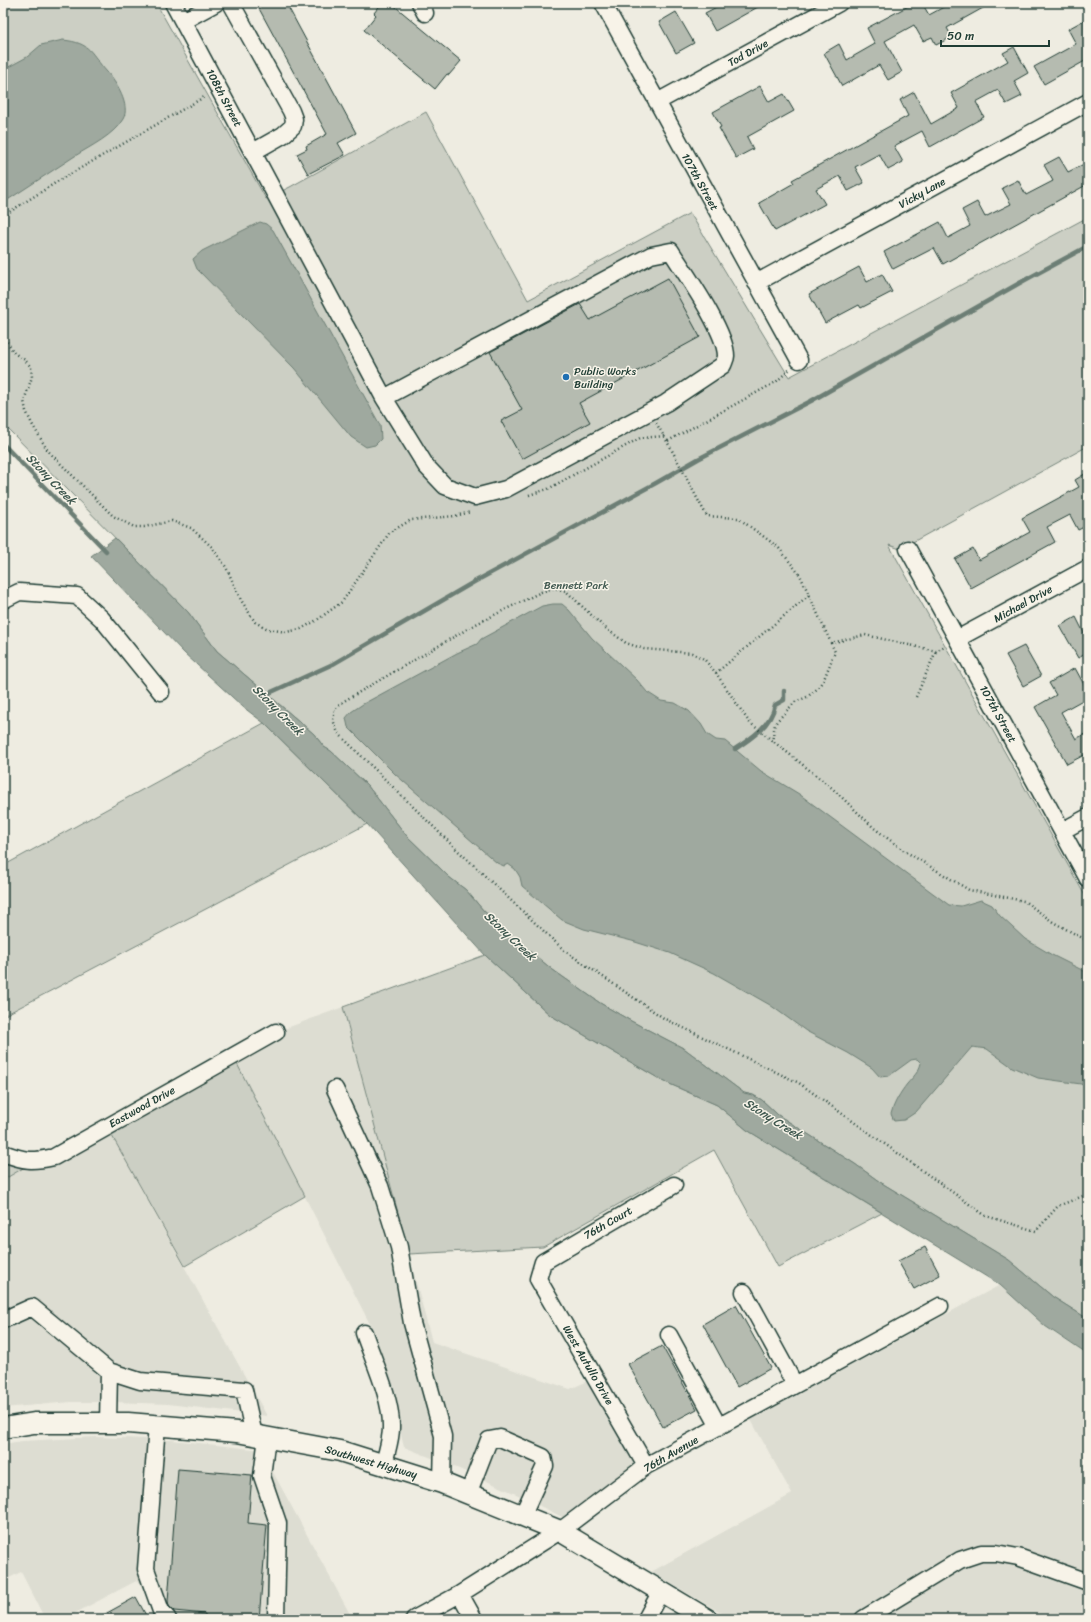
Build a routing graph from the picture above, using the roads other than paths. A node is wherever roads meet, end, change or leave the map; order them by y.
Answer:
1 (173, 3) edge
2 (216, 3) edge
3 (231, 3) edge
4 (602, 3) edge
5 (839, 3) edge
6 (183, 21) junction
7 (657, 102) junction
8 (1088, 102) edge
9 (253, 152) junction
10 (756, 283) junction
11 (799, 360) road end
12 (384, 398) junction
13 (908, 549) dead end
14 (1088, 568) edge
15 (3, 600) edge
16 (957, 639) junction
17 (161, 692) dead end
18 (1088, 816) edge
19 (1062, 831) junction
20 (1088, 878) edge
21 (276, 1032) dead end
22 (335, 1089) dead end
23 (3, 1154) edge
24 (674, 1185) dead end
25 (542, 1262) joint
26 (744, 1292) dead end
27 (940, 1306) dead end
28 (3, 1320) edge
29 (364, 1332) dead end
30 (668, 1335) dead end
31 (109, 1371) junction
32 (795, 1385) junction
33 (108, 1423) junction
34 (157, 1425) junction
35 (719, 1427) junction
36 (3, 1428) edge
37 (260, 1436) junction
38 (384, 1465) junction
39 (646, 1466) junction
40 (442, 1483) junction
41 (468, 1494) junction
42 (522, 1516) junction
43 (560, 1531) junction
44 (1088, 1582) edge
45 (661, 1591) junction
46 (460, 1594) junction
47 (697, 1616) edge
48 (168, 1619) edge
49 (276, 1619) edge
50 (414, 1619) edge
51 (474, 1619) edge
52 (646, 1619) edge
53 (864, 1619) edge

1 - 6 street, 108th Street
2 - 6 street
3 - 9 street
4 - 7 street, 107th Street
5 - 7 street, Tod Drive
6 - 9 street, 108th Street
7 - 10 street, 107th Street
8 - 10 street, Vicky Lane
9 - 12 street, 108th Street
10 - 11 street, 107th Street
12 - 12 street, 108th Street
13 - 16 street, 107th Street
14 - 16 street, Michael Drive
15 - 17 street
16 - 19 street, 107th Street
18 - 19 street
19 - 20 street, 107th Street
21 - 23 street, Eastwood Drive
22 - 40 street
24 - 25 street, 76th Court
25 - 39 street, West Autullo Drive
26 - 32 street
27 - 32 street, 76th Avenue
28 - 31 street
29 - 38 street
30 - 35 street
31 - 33 street
31 - 37 street
32 - 35 street, 76th Avenue
33 - 34 main road, Southwest Highway
33 - 36 main road, Southwest Highway
34 - 37 main road, Southwest Highway
34 - 48 street
35 - 39 street, 76th Avenue
37 - 38 main road, Southwest Highway
37 - 49 street
38 - 40 main road, Southwest Highway
39 - 43 street, 76th Avenue
40 - 41 main road, Southwest Highway
41 - 42 main road, Southwest Highway
41 - 42 street
42 - 43 main road, Southwest Highway
43 - 45 main road, Southwest Highway
43 - 46 street, 76th Avenue
44 - 53 street
45 - 47 main road, Southwest Highway
45 - 52 street
46 - 50 street, 76th Avenue
46 - 51 street

